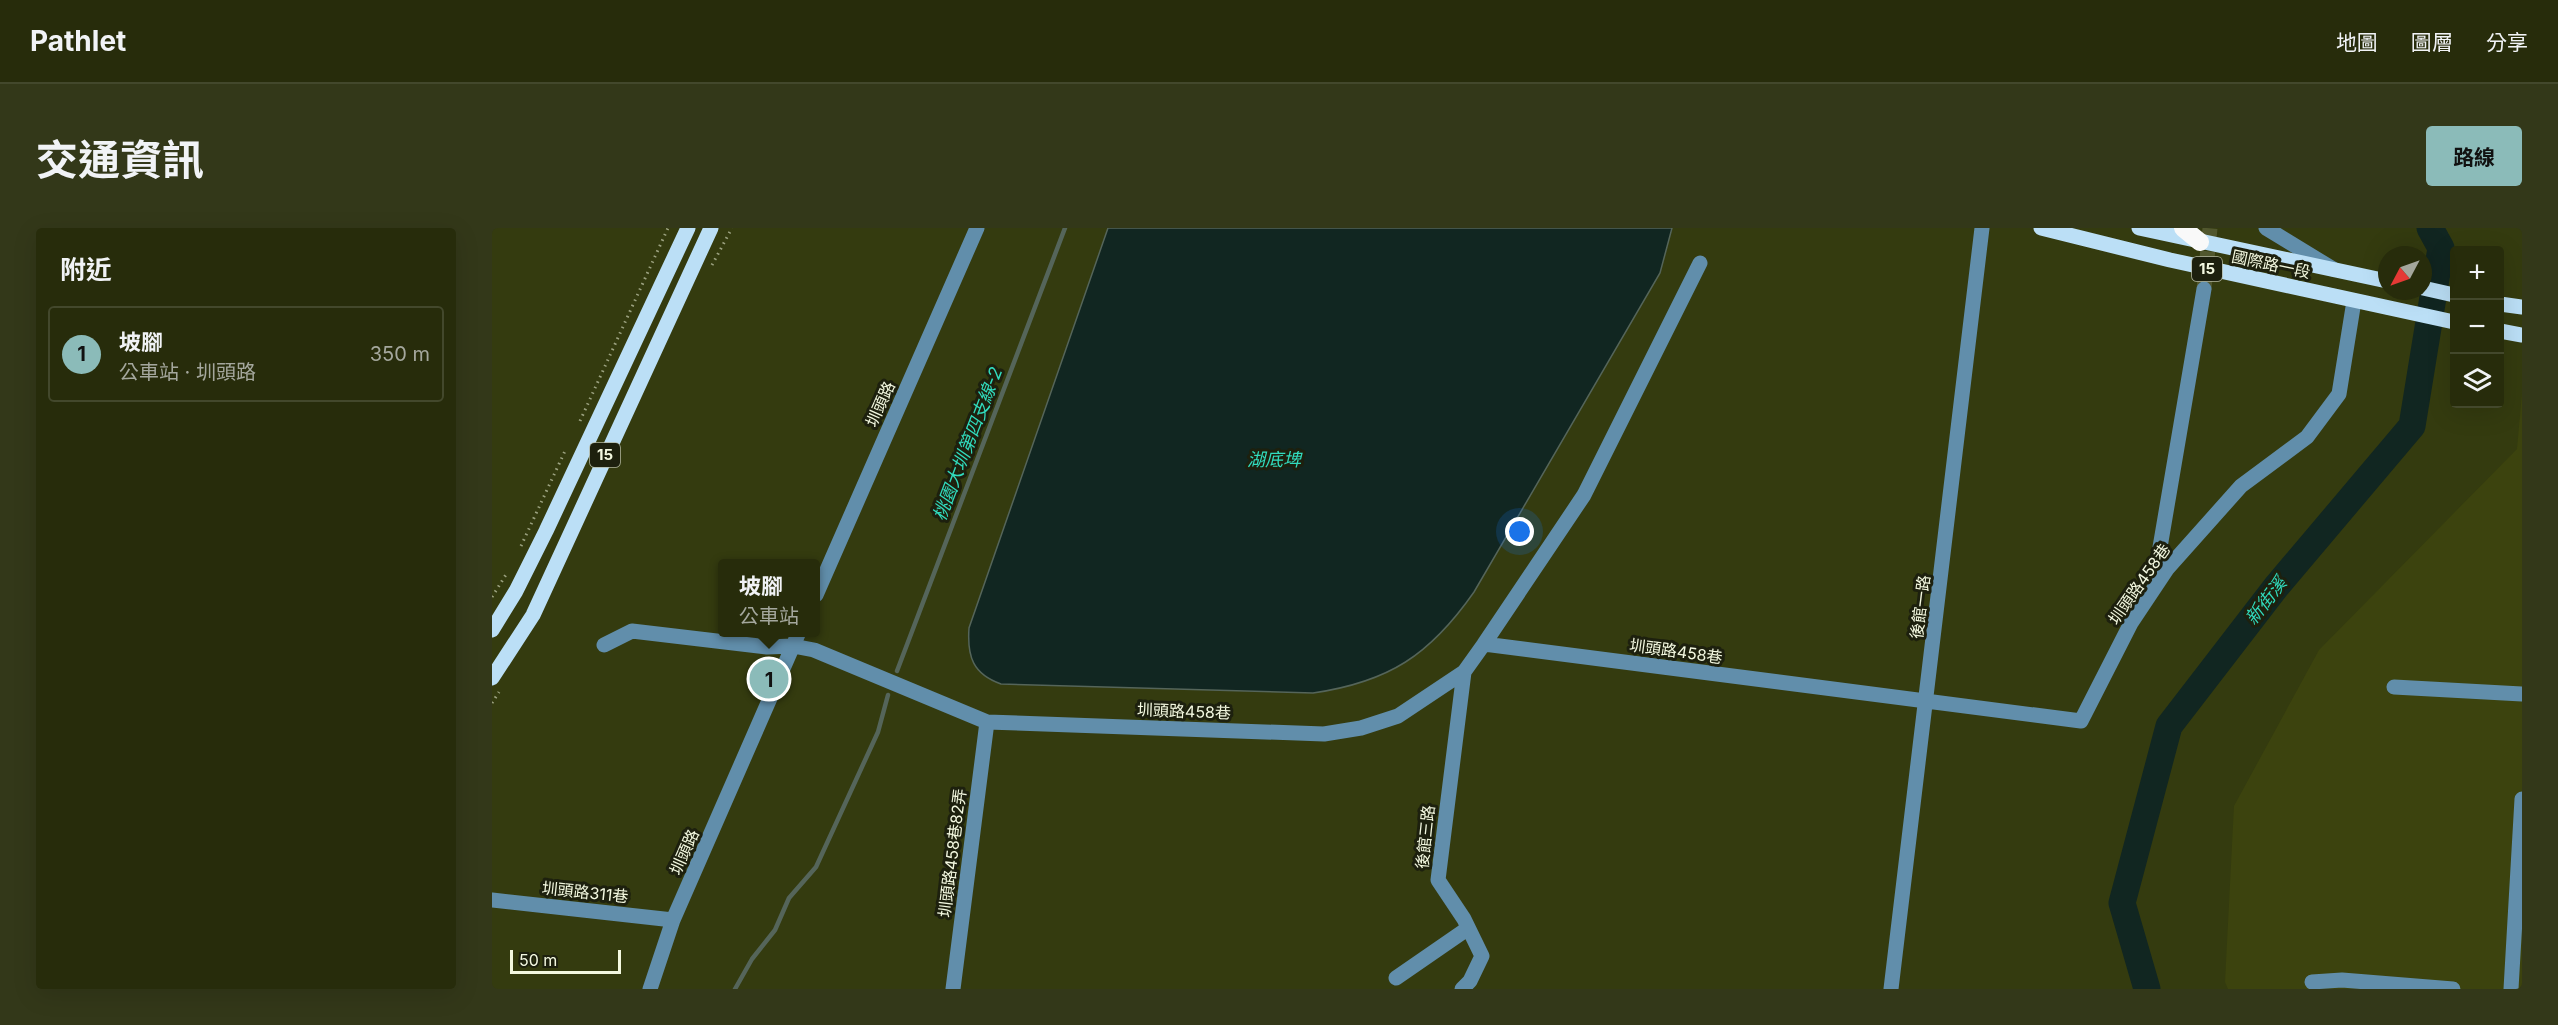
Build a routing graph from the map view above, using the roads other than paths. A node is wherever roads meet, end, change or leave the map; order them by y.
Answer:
1 (688, 228) edge
2 (711, 228) edge
3 (977, 228) edge
4 (1982, 228) edge
5 (2041, 228) edge
6 (2139, 228) edge
7 (2183, 228) edge
8 (2266, 228) edge
9 (2060, 230) edge
10 (2199, 242) junction
11 (1700, 263) dead end
12 (2336, 270) junction
13 (2378, 279) edge
14 (2204, 289) tunnel mouth
15 (2432, 290) edge
16 (2450, 294) edge
17 (2354, 301) junction
18 (2504, 305) edge
19 (2522, 307) edge
20 (2450, 321) edge
21 (2504, 332) edge
22 (2522, 335) edge
23 (2156, 585) junction
24 (820, 586) edge
25 (492, 630) edge
26 (796, 639) edge
27 (1484, 644) junction
28 (604, 645) dead end
29 (1464, 672) junction
30 (492, 678) edge
31 (2394, 687) dead end
32 (2522, 694) edge
33 (1927, 703) junction
34 (987, 722) junction
35 (2522, 800) edge
36 (492, 900) edge
37 (673, 920) junction
38 (1467, 929) junction
39 (1396, 978) dead end
40 (2312, 982) dead end
41 (650, 989) edge
42 (953, 989) edge
43 (1462, 989) edge
44 (1891, 989) edge
45 (2452, 989) edge
46 (2511, 989) edge

1 - 25 main road, 15
2 - 30 main road, 15
3 - 24 street, 圳頭路
4 - 33 street, 後館一路
5 - 9 main road, 國際路一段 / 15
6 - 10 main road, 國際路一段 / 15
7 - 10 highway
8 - 12 street
9 - 17 main road, 國際路一段 / 15
10 - 12 main road, 國際路一段 / 15
11 - 27 street
12 - 13 main road, 國際路一段 / 15
14 - 23 street
15 - 16 main road
17 - 20 main road, 15
17 - 23 street, 圳頭路458巷
18 - 19 main road
21 - 22 main road
23 - 33 street, 圳頭路458巷
26 - 28 street, 圳頭路458巷
26 - 34 street, 圳頭路458巷
26 - 37 street, 圳頭路
27 - 29 street, 圳頭路458巷
27 - 33 street, 圳頭路458巷
29 - 34 street, 圳頭路458巷
29 - 38 street, 後館三路
31 - 32 street
33 - 44 street, 後館一路
34 - 42 street, 圳頭路458巷82弄
35 - 46 street
36 - 37 street, 圳頭路311巷
37 - 41 street, 圳頭路
38 - 39 street
38 - 43 street, 後館三路
40 - 45 street

